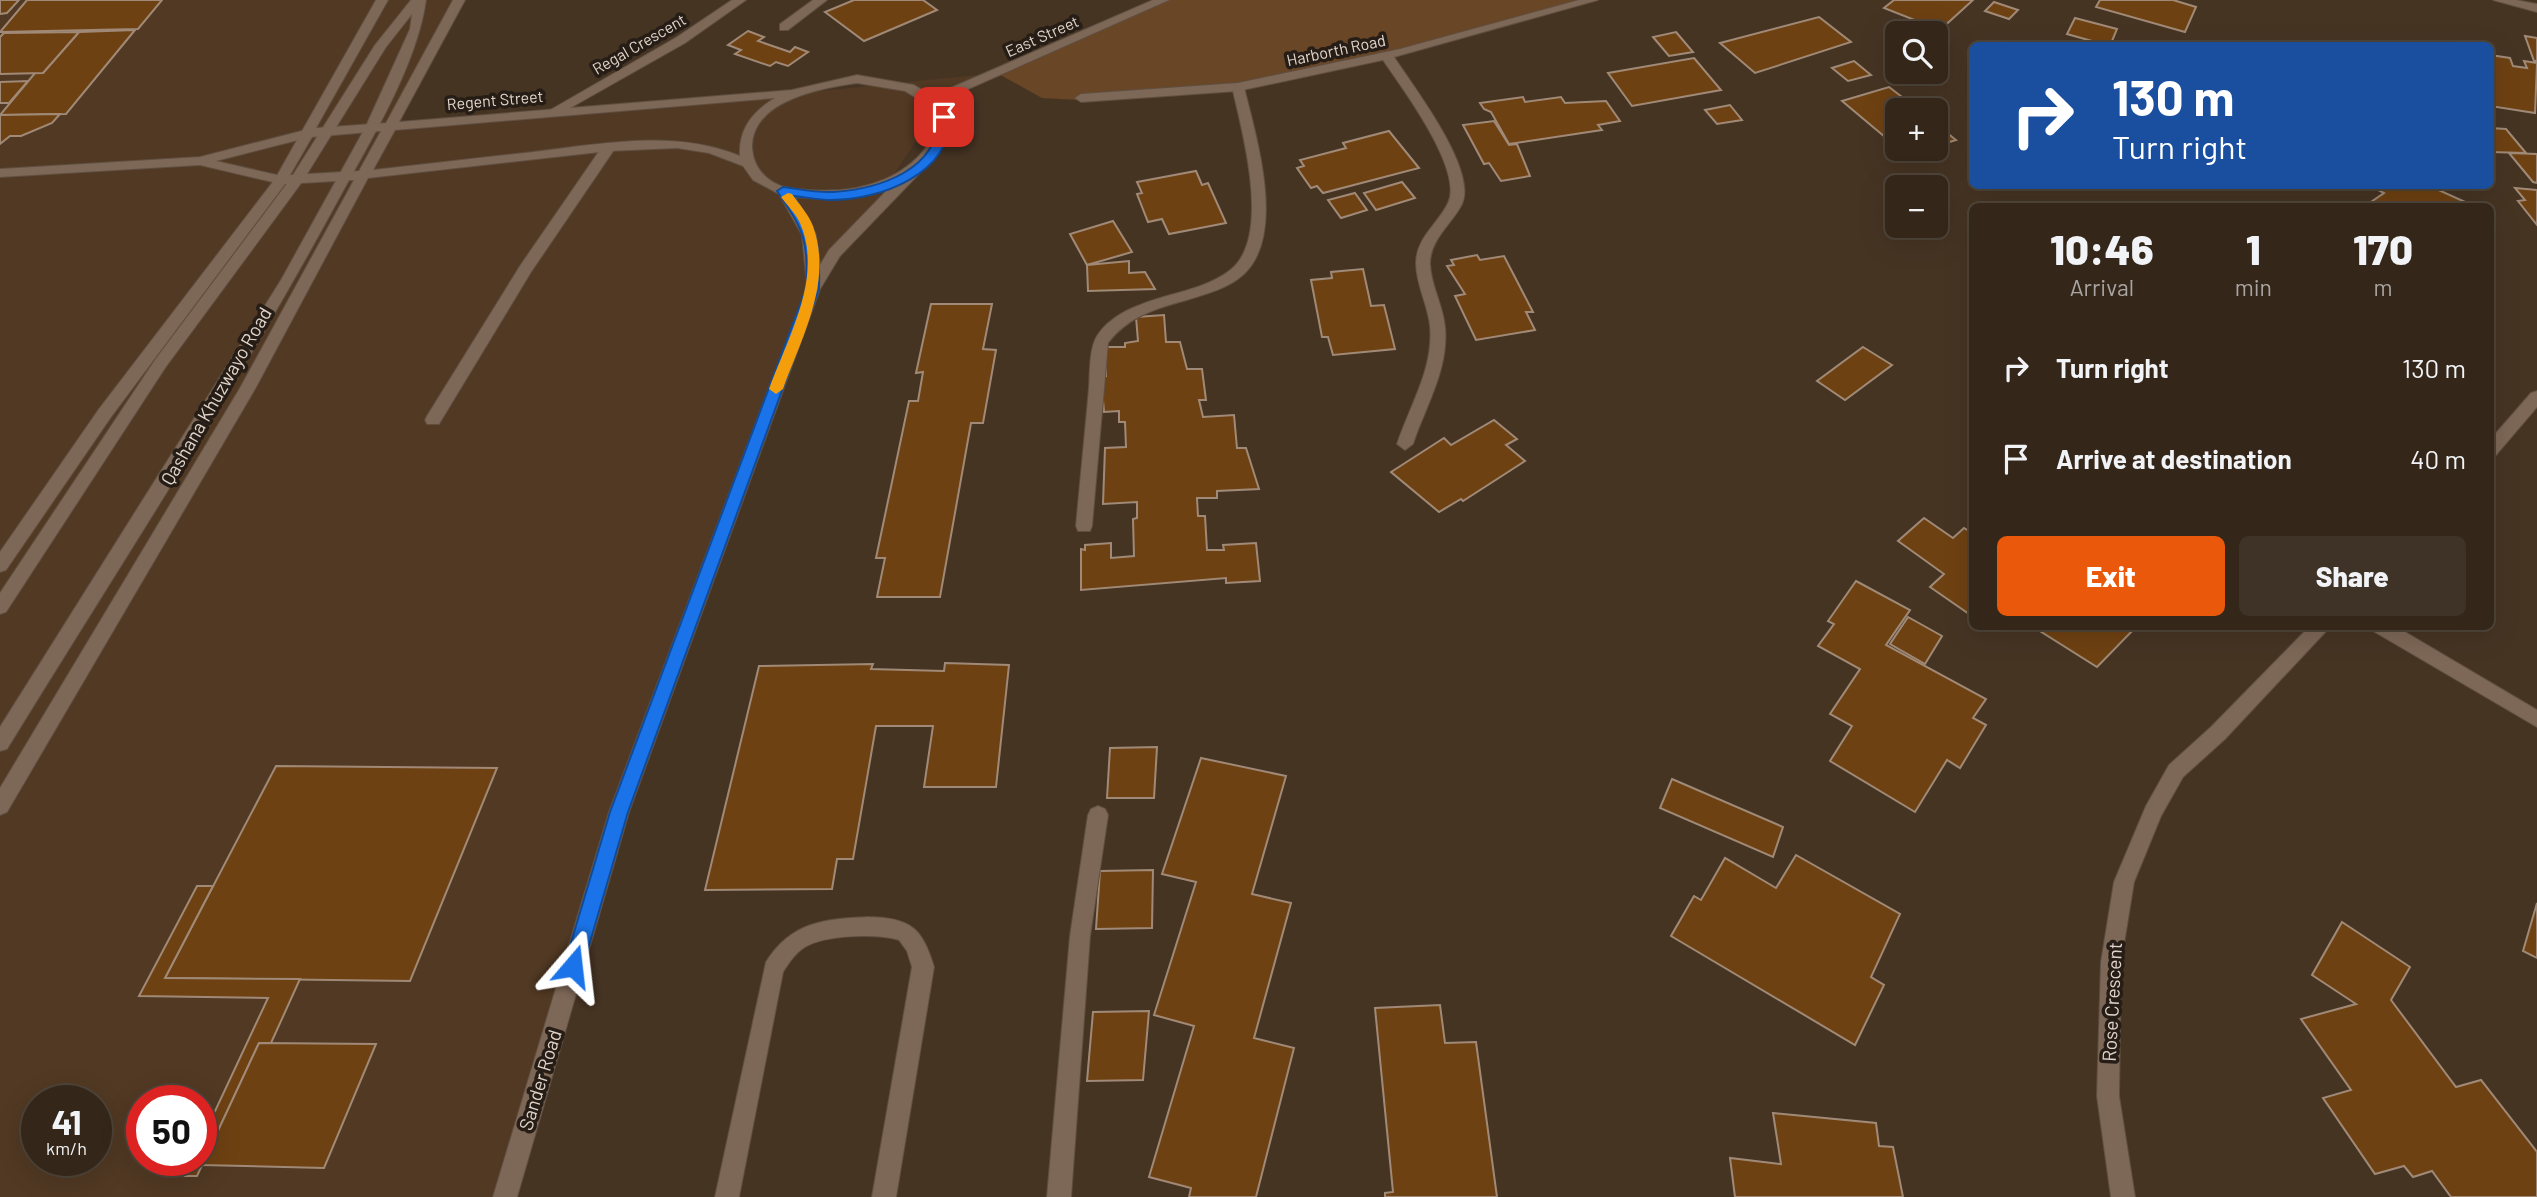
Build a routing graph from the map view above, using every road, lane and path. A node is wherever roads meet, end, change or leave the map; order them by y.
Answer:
1 (382, 0) edge
2 (419, 0) edge
3 (459, 0) edge
4 (740, 0) edge
5 (821, 0) edge
6 (1163, 0) edge
7 (1592, 0) edge
8 (2499, 0) edge
9 (2537, 8) edge
10 (784, 27) dead end
11 (1387, 56) junction
12 (1238, 87) junction
13 (795, 92) junction
14 (1081, 99) dead end
15 (933, 100) junction
16 (551, 113) junction
17 (391, 126) junction
18 (371, 128) junction
19 (316, 132) junction
20 (609, 147) junction
21 (200, 161) junction
22 (746, 163) junction
23 (0, 173) edge
24 (912, 173) junction
25 (363, 175) junction
26 (344, 176) junction
27 (297, 179) junction
28 (281, 180) junction
29 (783, 191) junction
30 (813, 289) junction
31 (2537, 397) edge
32 (433, 420) dead end
33 (1405, 444) dead end
34 (2494, 446) edge
35 (1084, 526) dead end
36 (0, 565) edge
37 (0, 607) edge
38 (2318, 630) edge
39 (2386, 630) edge
40 (2537, 719) edge
41 (0, 743) edge
42 (0, 806) edge
43 (1098, 815) dead end
44 (505, 1197) edge
45 (727, 1197) edge
46 (884, 1197) edge
47 (1059, 1197) edge
48 (2123, 1197) edge

1 - 19 main road
2 - 18 main road
2 - 19 main road
3 - 17 main road, Qashana Khuzwayo Road
4 - 16 main road, Regal Crescent
5 - 10 main road
6 - 15 main road, East Street
7 - 11 main road, Harborth Road
8 - 9 main road
11 - 12 main road, Harborth Road
11 - 33 main road
12 - 14 main road, Harborth Road
12 - 35 main road
13 - 15 main road
13 - 16 main road, Regent Street
13 - 22 main road
15 - 24 main road
16 - 17 main road, Regent Street
17 - 18 main road, Regent Street
17 - 25 main road, Qashana Khuzwayo Road
18 - 19 main road, Regent Street
18 - 26 main road
19 - 21 main road, Regent Street
19 - 27 main road
19 - 28 main road
20 - 22 main road, Regent Street
20 - 25 main road, Regent Street
20 - 32 main road
21 - 23 main road, Regent Street
21 - 28 main road, Regent Street
22 - 29 main road
24 - 29 main road
24 - 30 main road, Sander Road
25 - 26 main road, Regent Street
25 - 42 main road, Qashana Khuzwayo Road
26 - 27 main road, Regent Street
26 - 41 main road
27 - 28 main road, Regent Street
27 - 37 main road
28 - 36 main road
29 - 30 main road, Sander Road
30 - 44 main road, Sander Road
31 - 34 main road
38 - 48 main road, Rose Crescent
39 - 40 main road
43 - 47 main road
45 - 46 main road

